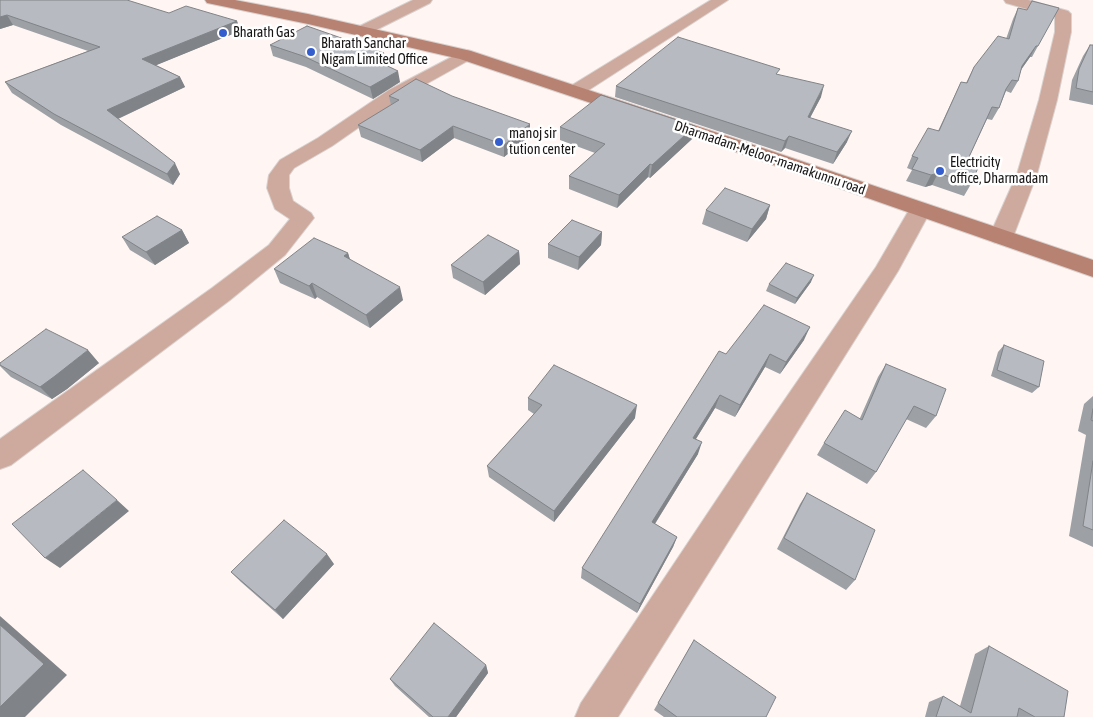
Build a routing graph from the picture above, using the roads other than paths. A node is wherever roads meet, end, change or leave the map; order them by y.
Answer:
1 (212, 0) edge
2 (425, 0) edge
3 (721, 0) edge
4 (1011, 0) edge
5 (362, 31) junction
6 (465, 55) junction
7 (575, 91) junction
8 (920, 210) junction
9 (1002, 237) junction
10 (1093, 269) edge
11 (0, 456) edge
12 (594, 717) edge

1 - 5 main road, Dharmadam-Meloor-mamakunnu road
2 - 5 street
3 - 7 street
4 - 9 street
5 - 6 main road, Dharmadam-Meloor-mamakunnu road
6 - 7 main road, Dharmadam-Meloor-mamakunnu road
6 - 11 street
7 - 8 main road, Dharmadam-Meloor-mamakunnu road
8 - 9 main road, Dharmadam-Meloor-mamakunnu road
8 - 12 street
9 - 10 main road, Dharmadam-Meloor-mamakunnu road

